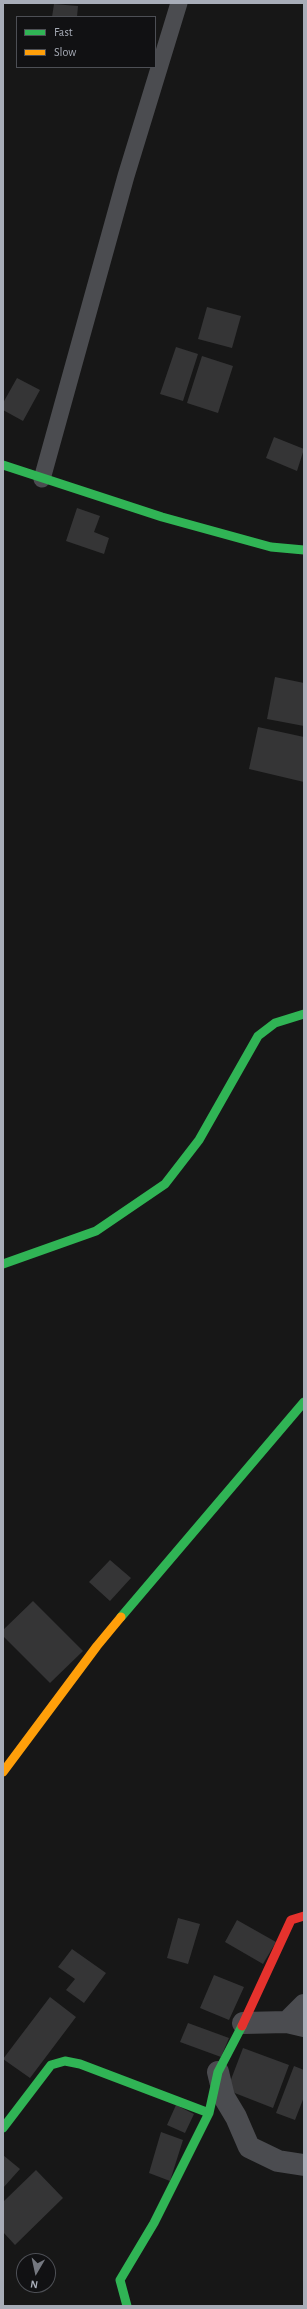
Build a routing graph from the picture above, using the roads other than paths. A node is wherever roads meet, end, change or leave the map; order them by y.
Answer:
1 (179, 3) edge
2 (3, 465) edge
3 (42, 479) junction
4 (304, 550) edge
5 (304, 1014) edge
6 (3, 1264) edge
7 (304, 1402) edge
8 (3, 1772) edge
9 (304, 1916) edge
10 (304, 2005) edge
11 (243, 2023) junction
12 (296, 2024) edge
13 (218, 2072) junction
14 (209, 2113) junction
15 (3, 2128) edge
16 (304, 2165) edge
17 (127, 2306) edge

1 - 3 lane
2 - 3 street
3 - 4 street
5 - 6 street
7 - 8 street
9 - 11 street
10 - 12 street
11 - 12 street
11 - 13 street
13 - 14 street
13 - 16 street
14 - 15 street
14 - 17 street

